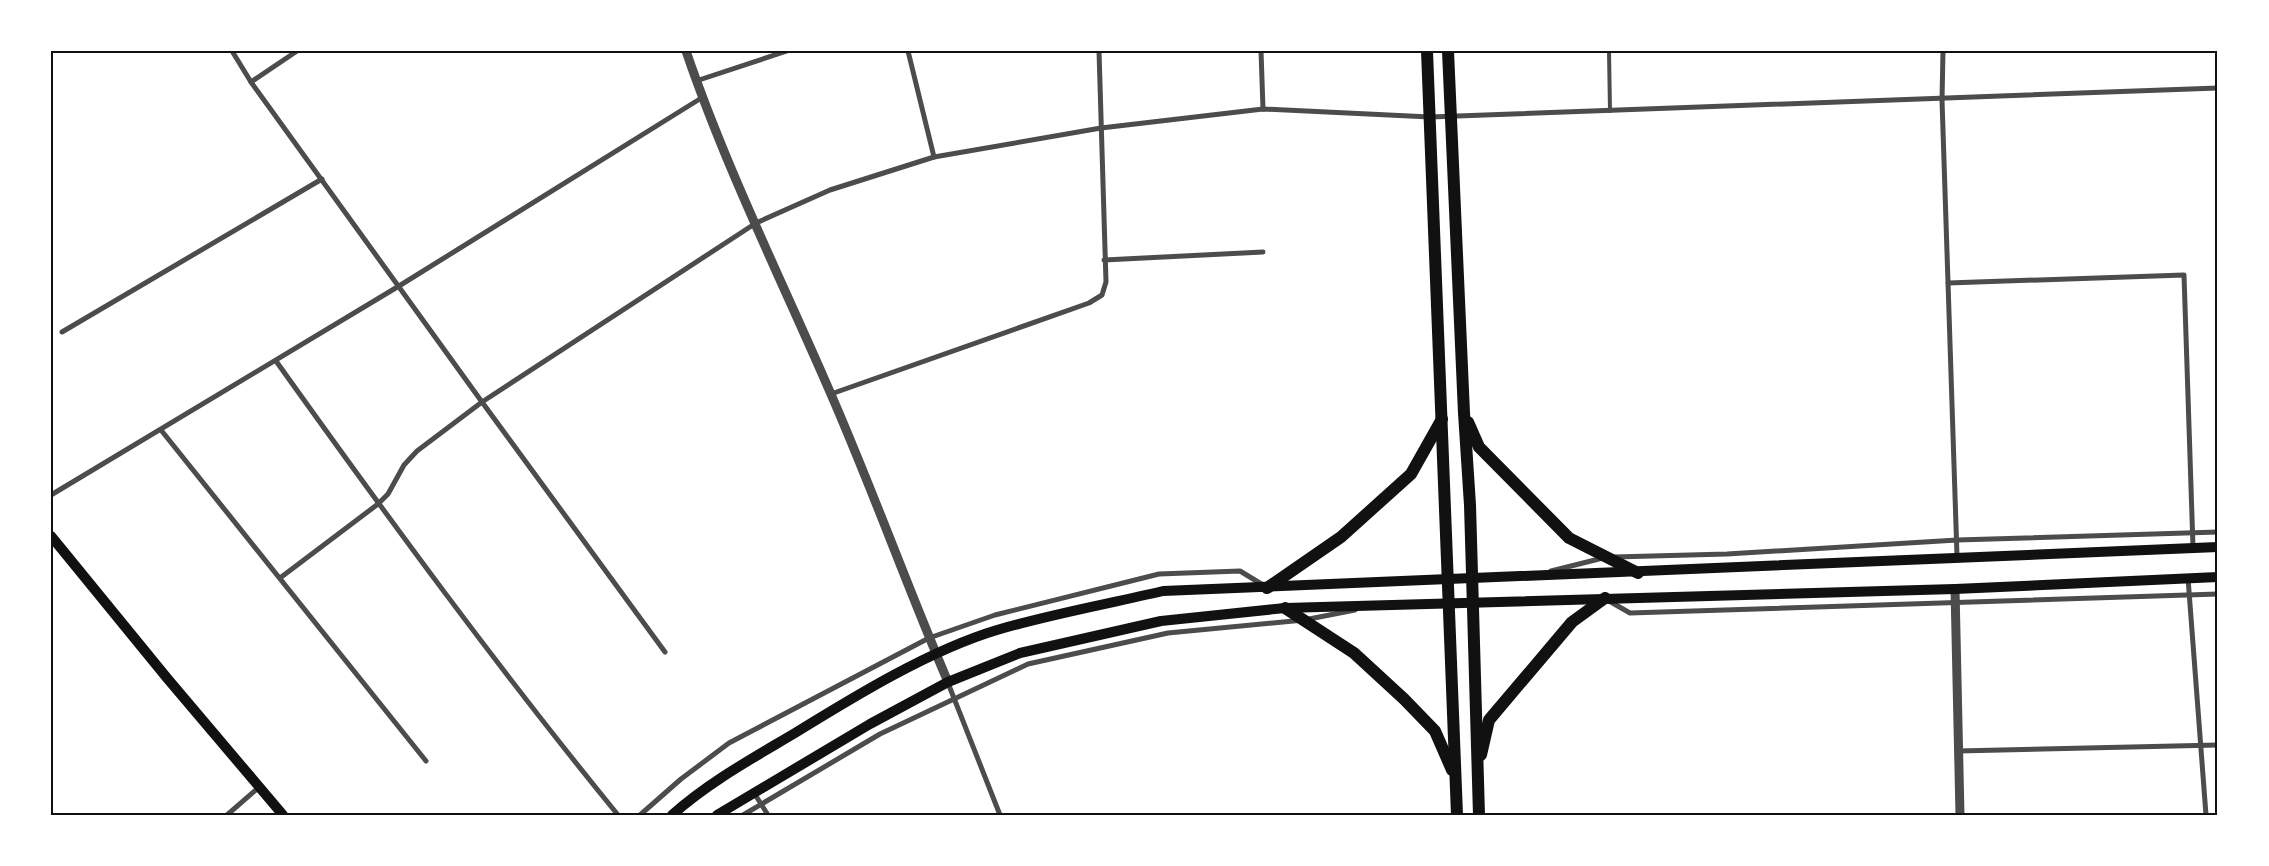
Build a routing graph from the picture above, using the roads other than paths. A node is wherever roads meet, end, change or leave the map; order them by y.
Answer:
1 (232, 51) edge
2 (297, 51) edge
3 (686, 51) edge
4 (788, 51) edge
5 (908, 51) edge
6 (1099, 51) edge
7 (1261, 51) edge
8 (1427, 51) edge
9 (1448, 51) edge
10 (1609, 51) edge
11 (1943, 51) edge
12 (696, 81) junction
13 (252, 82) junction
14 (2218, 88) edge
15 (703, 97) junction
16 (1942, 100) junction
17 (1262, 109) junction
18 (1610, 111) junction
19 (1451, 116) junction
20 (1430, 117) junction
21 (1101, 128) junction
22 (934, 157) junction
23 (322, 179) junction
24 (756, 223) junction
25 (1263, 252) dead end
26 (1104, 260) junction
27 (1948, 284) junction
28 (400, 286) junction
29 (62, 332) dead end
30 (276, 361) junction
31 (831, 394) junction
32 (482, 402) junction
33 (1464, 414) junction
34 (1442, 419) junction
35 (161, 430) junction
36 (51, 495) edge
37 (378, 504) junction
38 (2218, 532) edge
39 (2193, 533) junction
40 (51, 536) edge
41 (1957, 540) junction
42 (2218, 546) edge
43 (2194, 548) junction
44 (1957, 556) junction
45 (1607, 557) junction
46 (1638, 573) junction
47 (1535, 575) junction
48 (280, 578) junction
49 (1472, 578) junction
50 (2188, 578) junction
51 (2218, 578) edge
52 (1447, 579) junction
53 (1268, 588) junction
54 (1955, 589) junction
55 (2218, 594) edge
56 (2190, 595) junction
57 (1605, 598) junction
58 (1472, 602) junction
59 (1955, 602) junction
60 (1448, 603) junction
61 (1383, 605) junction
62 (1285, 608) junction
63 (1304, 620) junction
64 (929, 638) junction
65 (665, 652) dead end
66 (936, 654) junction
67 (948, 682) junction
68 (954, 698) junction
69 (2202, 745) junction
70 (2218, 745) edge
71 (1958, 751) junction
72 (426, 761) dead end
73 (1477, 775) junction
74 (1455, 777) junction
75 (258, 788) junction
76 (754, 792) junction
77 (760, 803) junction
78 (227, 815) edge
79 (283, 815) edge
80 (618, 815) edge
81 (640, 815) edge
82 (672, 815) edge
83 (717, 815) edge
84 (743, 815) edge
85 (768, 815) edge
86 (1000, 815) edge
87 (1457, 815) edge
88 (1479, 815) edge
89 (1960, 815) edge
90 (2206, 815) edge

1 - 13 street
2 - 13 street
3 - 12 street
4 - 12 street
5 - 22 street
6 - 21 street
7 - 17 street
8 - 20 main road
9 - 19 main road
10 - 18 lane
11 - 16 street
12 - 15 street
13 - 23 street
14 - 16 street
15 - 24 street
15 - 28 street
16 - 18 street
16 - 27 street
17 - 20 street
17 - 21 street
18 - 19 street
19 - 20 street
19 - 33 main road
20 - 34 main road
21 - 22 street
21 - 26 street
22 - 24 street
23 - 28 street
23 - 29 street
24 - 31 street
24 - 32 street
25 - 26 street
26 - 31 street
27 - 39 street
27 - 41 street
28 - 30 street
28 - 32 street
30 - 35 street
30 - 37 street
31 - 64 street
32 - 37 street
32 - 65 street
33 - 45 main road
33 - 49 main road
34 - 52 main road
34 - 53 main road
35 - 36 street
35 - 48 street
37 - 48 street
37 - 80 street
38 - 39 street
39 - 41 street
39 - 43 street
40 - 75 main road
41 - 44 street
41 - 45 street
42 - 43 main road
43 - 44 main road
44 - 46 main road
45 - 46 main road
45 - 47 street
46 - 47 main road
47 - 49 main road
48 - 72 street
49 - 52 main road
49 - 58 main road
50 - 51 main road
50 - 54 main road
50 - 56 street
52 - 53 main road
52 - 60 main road
53 - 64 street
53 - 66 main road
54 - 57 main road
54 - 59 street
55 - 56 street
56 - 59 street
56 - 69 street
57 - 58 main road
57 - 59 street
57 - 73 main road
58 - 60 main road
58 - 73 main road
59 - 71 street
60 - 61 main road
60 - 74 main road
61 - 62 main road
61 - 63 street
62 - 63 main road
62 - 67 main road
63 - 68 street
63 - 74 main road
64 - 66 street
64 - 81 street
66 - 67 street
66 - 82 main road
67 - 68 street
67 - 76 main road
68 - 77 street
68 - 86 street
69 - 70 street
69 - 71 street
69 - 90 street
71 - 89 street
73 - 88 main road
74 - 87 main road
75 - 78 street
75 - 79 main road
76 - 77 street
76 - 83 main road
77 - 84 street
77 - 85 street

